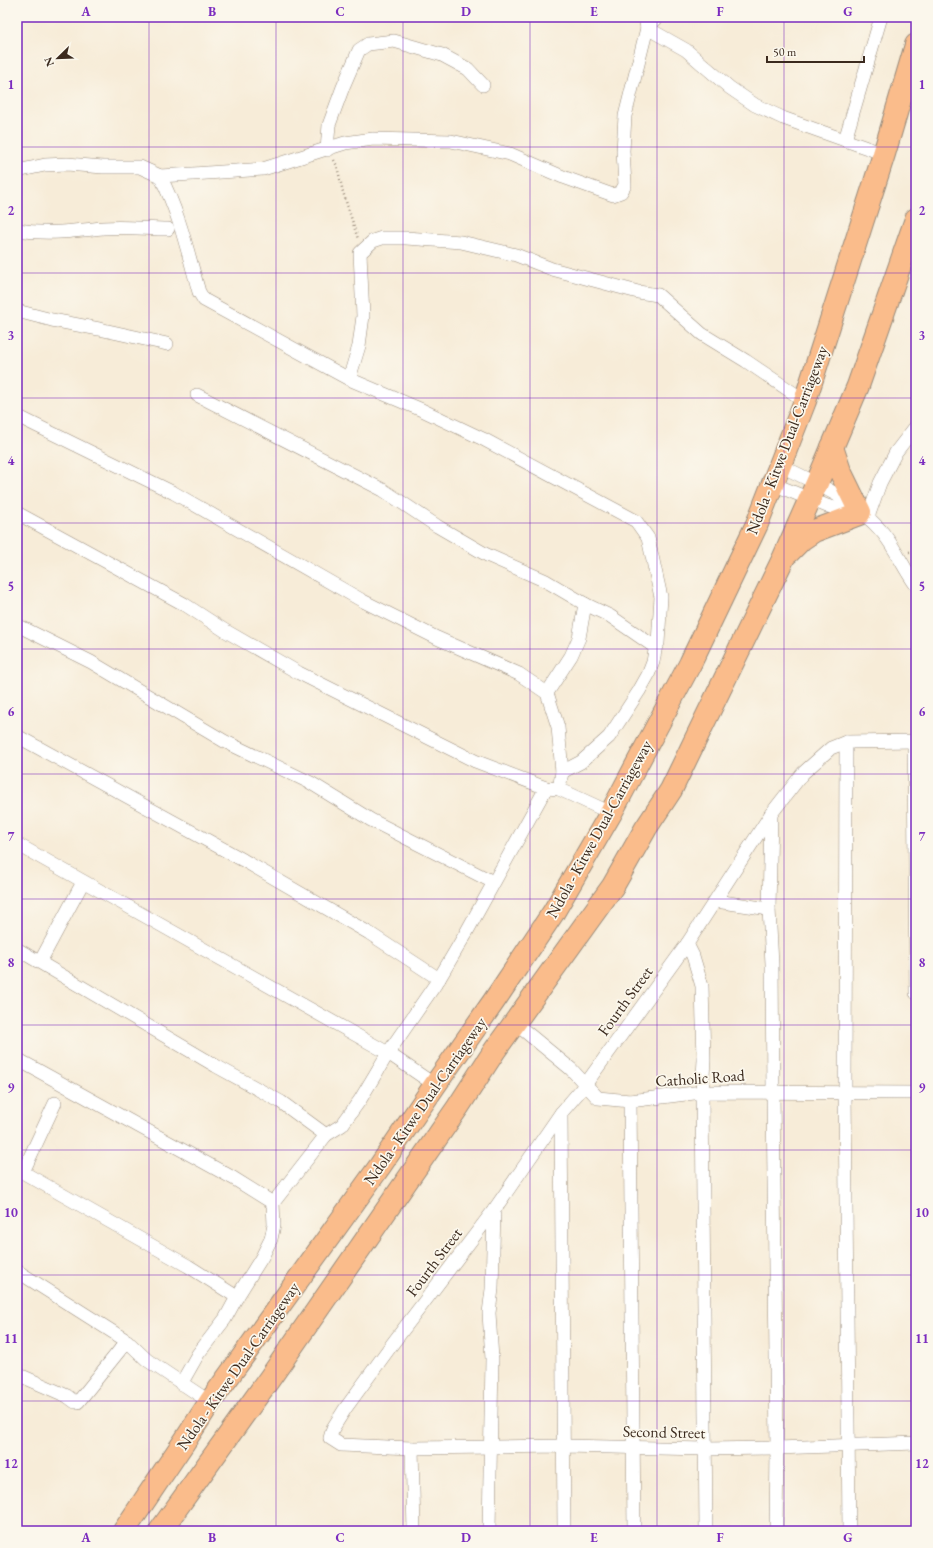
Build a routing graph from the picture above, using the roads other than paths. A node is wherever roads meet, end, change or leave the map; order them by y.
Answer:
1 (658, 17) edge
2 (881, 17) edge
3 (646, 22) edge
4 (916, 44) edge
5 (483, 85) dead end
6 (845, 140) junction
7 (327, 150) junction
8 (884, 154) junction
9 (17, 172) edge
10 (160, 176) junction
11 (916, 219) edge
12 (168, 229) dead end
13 (17, 230) edge
14 (17, 312) edge
15 (167, 344) dead end
16 (349, 379) junction
17 (197, 395) dead end
18 (805, 401) junction
19 (17, 416) edge
20 (916, 426) edge
21 (832, 447) junction
22 (777, 475) junction
23 (813, 491) junction
24 (17, 513) edge
25 (863, 514) junction
26 (784, 557) junction
27 (916, 585) edge
28 (585, 604) junction
29 (17, 625) edge
30 (656, 645) junction
31 (547, 693) junction
32 (17, 736) edge
33 (915, 741) edge
34 (846, 742) junction
35 (562, 772) junction
36 (553, 789) junction
37 (611, 813) junction
38 (771, 814) junction
39 (17, 844) edge
40 (83, 882) junction
41 (494, 882) junction
42 (716, 901) junction
43 (769, 909) junction
44 (687, 944) junction
45 (17, 949) edge
46 (40, 962) junction
47 (439, 979) junction
48 (916, 993) edge
49 (515, 1023) junction
50 (388, 1053) junction
51 (17, 1059) edge
52 (435, 1085) junction
53 (586, 1085) junction
54 (702, 1092) junction
55 (773, 1092) junction
56 (845, 1092) junction
57 (916, 1093) edge
58 (630, 1101) junction
59 (55, 1103) dead end
60 (561, 1113) junction
61 (326, 1135) junction
62 (20, 1170) edge
63 (274, 1203) junction
64 (494, 1210) junction
65 (17, 1271) edge
66 (237, 1297) junction
67 (127, 1341) junction
68 (17, 1374) edge
69 (181, 1384) junction
70 (210, 1402) junction
71 (916, 1443) edge
72 (849, 1445) junction
73 (564, 1446) junction
74 (412, 1448) junction
75 (492, 1448) junction
76 (777, 1448) junction
77 (633, 1449) junction
78 (706, 1449) junction
79 (124, 1531) edge
80 (160, 1531) edge
81 (414, 1531) edge
82 (489, 1531) edge
83 (564, 1531) edge
84 (634, 1531) edge
85 (706, 1531) edge
86 (776, 1531) edge
87 (849, 1531) edge

1 - 3 street
2 - 6 street
3 - 6 street
3 - 7 street
4 - 8 highway, Ndola - Kitwe Dual-Carriageway
5 - 7 street
6 - 8 street
7 - 10 street
8 - 18 highway, Ndola - Kitwe Dual-Carriageway
9 - 10 street
10 - 16 street
11 - 21 highway, Ndola - Kitwe Dual-Carriageway
12 - 13 street
14 - 15 street
16 - 18 street
16 - 30 street
17 - 28 street
18 - 22 highway, Ndola - Kitwe Dual-Carriageway
19 - 31 street
20 - 25 street
21 - 23 highway, Ndola - Kitwe Dual-Carriageway
21 - 25 highway
22 - 23 street
22 - 23 street
22 - 37 highway, Ndola - Kitwe Dual-Carriageway
23 - 25 street
23 - 25 street
23 - 26 highway, Ndola - Kitwe Dual-Carriageway
24 - 36 street
25 - 26 highway
25 - 27 street
26 - 49 highway, Ndola - Kitwe Dual-Carriageway
28 - 30 street
28 - 31 street
29 - 41 street
30 - 35 street
31 - 35 street
32 - 47 street
33 - 34 street, Fourth Street
33 - 48 street
34 - 38 street, Fourth Street
34 - 56 street
35 - 36 street
36 - 37 street
36 - 41 street
37 - 52 highway, Ndola - Kitwe Dual-Carriageway
38 - 42 street, Fourth Street
38 - 43 street
39 - 40 street
40 - 46 street
40 - 50 street
41 - 47 street
42 - 43 street
42 - 44 street, Fourth Street
43 - 55 street
44 - 53 street, Fourth Street
44 - 54 street
45 - 46 street
46 - 61 street
47 - 50 street
49 - 53 street, Catholic Road
49 - 80 highway, Ndola - Kitwe Dual-Carriageway
50 - 52 street
50 - 61 street
51 - 63 street
52 - 70 highway, Ndola - Kitwe Dual-Carriageway
53 - 58 street, Catholic Road
53 - 60 street, Fourth Street
54 - 55 street, Catholic Road
54 - 58 street, Catholic Road
54 - 78 street
55 - 56 street, Catholic Road
55 - 76 street
56 - 57 street, Catholic Road
56 - 72 street
58 - 77 street
59 - 62 street
60 - 64 street, Fourth Street
60 - 73 street
61 - 63 street
62 - 66 street
63 - 66 street
64 - 74 street, Fourth Street
64 - 75 street
65 - 67 street
66 - 69 street
67 - 68 street
67 - 69 street
69 - 70 street
70 - 79 highway, Ndola - Kitwe Dual-Carriageway
71 - 72 street, Second Street
72 - 76 street, Second Street
72 - 87 street
73 - 75 street, Second Street
73 - 77 street, Second Street
73 - 83 street
74 - 75 street, Second Street
74 - 81 street
75 - 82 street
76 - 78 street, Second Street
76 - 86 street
77 - 78 street, Second Street
77 - 84 street
78 - 85 street

